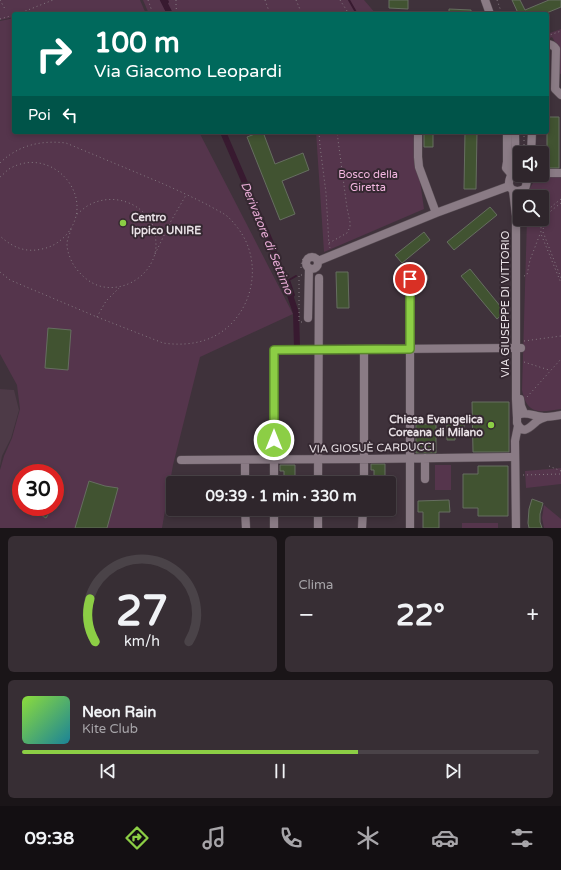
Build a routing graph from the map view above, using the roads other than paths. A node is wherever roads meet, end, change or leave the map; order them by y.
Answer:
1 (480, 0) edge
2 (485, 0) edge
3 (484, 12) edge
4 (489, 12) edge
5 (549, 44) edge
6 (561, 95) edge
7 (418, 134) edge
8 (506, 134) edge
9 (515, 134) edge
10 (520, 134) edge
11 (532, 134) edge
12 (520, 146) edge
13 (531, 146) edge
14 (549, 173) edge
15 (561, 173) edge
16 (512, 175) junction
17 (511, 188) junction
18 (516, 190) edge
19 (436, 213) junction
20 (520, 226) edge
21 (319, 278) dead end
22 (424, 278) dead end
23 (308, 318) dead end
24 (519, 346) junction
25 (410, 349) junction
26 (318, 350) junction
27 (364, 350) junction
28 (561, 415) edge
29 (525, 421) junction
30 (515, 456) junction
31 (425, 458) junction
32 (364, 459) junction
33 (409, 459) junction
34 (181, 460) dead end
35 (245, 460) junction
36 (274, 460) junction
37 (318, 460) junction
38 (245, 476) edge
39 (274, 476) edge
40 (318, 476) edge
41 (364, 476) edge
42 (425, 479) dead end
43 (245, 516) edge
44 (274, 516) edge
45 (318, 516) edge
46 (363, 516) edge
47 (246, 528) edge
48 (274, 528) edge
49 (318, 528) edge
50 (362, 528) edge
51 (410, 528) edge
52 (516, 528) edge

1 - 3 street
2 - 4 street
5 - 6 street
7 - 19 street
8 - 16 street
9 - 16 street
10 - 12 street
11 - 13 street
14 - 15 street
16 - 17 street
17 - 18 street
17 - 19 street
17 - 24 street, VIA GIUSEPPE DI VITTORIO
19 - 23 street
20 - 24 street, VIA GIUSEPPE DI VITTORIO
21 - 26 street
22 - 25 street
24 - 25 street
24 - 29 street, VIA GIUSEPPE DI VITTORIO
24 - 29 street, VIA GIUSEPPE DI VITTORIO
25 - 27 street
25 - 33 street
26 - 27 street
26 - 36 street
26 - 37 street
27 - 32 street
28 - 29 street
29 - 30 street, VIA GIUSEPPE DI VITTORIO
30 - 31 street, VIA GIOSUÈ CARDUCCI
30 - 52 street, VIA GIUSEPPE DI VITTORIO
31 - 33 street, VIA GIOSUÈ CARDUCCI
31 - 42 street
32 - 33 street, VIA GIOSUÈ CARDUCCI
32 - 37 street, VIA GIOSUÈ CARDUCCI
32 - 41 street
33 - 51 street
34 - 35 street, VIA GIOSUÈ CARDUCCI
35 - 36 street, VIA GIOSUÈ CARDUCCI
35 - 38 street
36 - 37 street, VIA GIOSUÈ CARDUCCI
36 - 39 street
37 - 40 street
43 - 47 street
44 - 48 street
45 - 49 street
46 - 50 street

